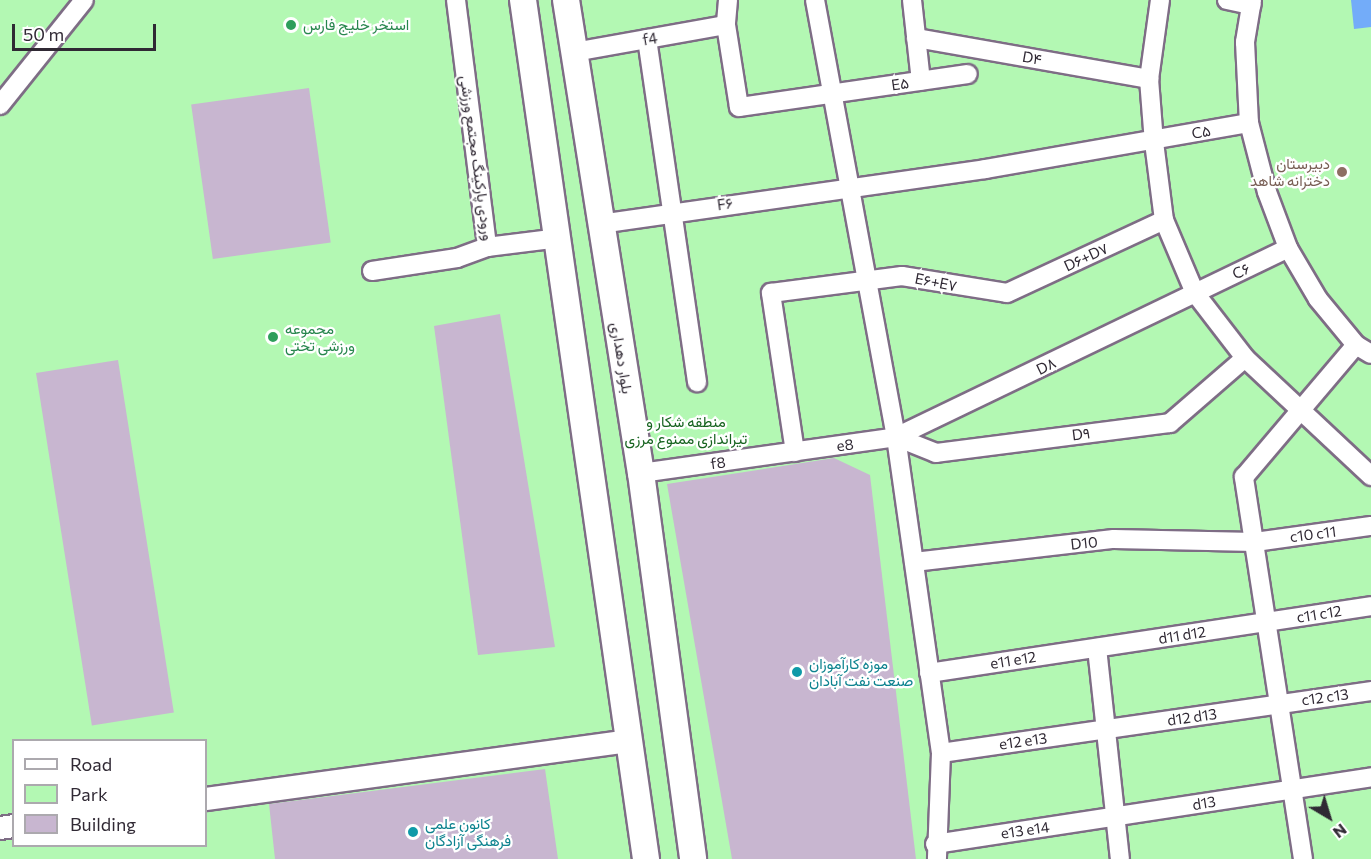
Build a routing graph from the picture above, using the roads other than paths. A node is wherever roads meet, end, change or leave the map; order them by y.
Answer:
1 (84, 0) edge
2 (456, 0) edge
3 (523, 0) edge
4 (566, 0) edge
5 (728, 0) edge
6 (815, 0) edge
7 (912, 0) edge
8 (1160, 0) edge
9 (1227, 0) edge
10 (1251, 3) edge
11 (726, 26) junction
12 (916, 38) junction
13 (647, 39) junction
14 (574, 52) junction
15 (968, 74) dead end
16 (1149, 79) junction
17 (921, 81) junction
18 (832, 94) junction
19 (0, 105) edge
20 (1249, 123) junction
21 (1154, 142) junction
22 (590, 154) junction
23 (548, 160) junction
24 (849, 188) junction
25 (672, 212) junction
26 (1164, 220) junction
27 (600, 224) junction
28 (559, 238) junction
29 (487, 247) junction
30 (1288, 248) junction
31 (372, 271) dead end
32 (866, 278) junction
33 (1007, 293) joint
34 (1195, 293) junction
35 (1364, 349) edge
36 (1245, 358) junction
37 (697, 382) dead end
38 (1301, 410) junction
39 (896, 437) junction
40 (795, 452) junction
41 (641, 473) junction
42 (1371, 476) edge
43 (1371, 526) edge
44 (1255, 542) junction
45 (914, 562) junction
46 (1371, 606) edge
47 (1267, 622) junction
48 (1096, 648) junction
49 (929, 673) junction
50 (1371, 691) edge
51 (1279, 704) junction
52 (1105, 729) junction
53 (630, 741) junction
54 (941, 753) junction
55 (1371, 777) edge
56 (1292, 790) junction
57 (207, 799) edge
58 (1115, 817) junction
59 (936, 851) edge
60 (646, 859) edge
61 (693, 859) edge
62 (1120, 859) edge
63 (1302, 859) edge

1 - 19 street
2 - 29 street, ورودی پارکینگ مجتمع ورزشی
3 - 23 main road
4 - 14 main road, بلوار دهداری
5 - 11 street
6 - 18 street
7 - 12 street
8 - 16 street
9 - 10 street
10 - 20 street
11 - 13 street, f4
11 - 18 street, E۵
12 - 16 street, D۴
12 - 17 street
13 - 14 street, f4
13 - 25 street
14 - 22 main road, بلوار دهداری
15 - 17 street, E۵
16 - 21 street
17 - 18 street, E۵
18 - 24 street
20 - 21 street, C۵
20 - 30 street
21 - 24 street, C۵
21 - 26 street
22 - 23 main road
22 - 27 main road, بلوار دهداری
23 - 28 main road
24 - 25 street, F۶
24 - 32 street
25 - 27 street, F۶
25 - 37 street
26 - 33 street, D۶+D۷
26 - 34 street
27 - 41 main road, بلوار دهداری
28 - 29 street, ورودی پارکینگ مجتمع ورزشی
28 - 53 main road
29 - 31 street
30 - 34 street, C۶
30 - 35 street
32 - 33 street, E۶+E۷
32 - 39 street
32 - 40 street, E۶+E۷
34 - 36 street
34 - 39 street, D۸
35 - 38 street
36 - 38 street
36 - 39 street, D۹
38 - 42 street
38 - 44 street
39 - 40 street, e8
39 - 45 street
40 - 41 street, f8
41 - 61 main road, بلوار دهداری
43 - 44 street, c10 c11
44 - 45 street, D10
44 - 47 street
45 - 49 street
46 - 47 street, c11 c12
47 - 48 street, d11 d12
47 - 51 street
48 - 49 street, e11 e12
48 - 52 street
49 - 54 street
50 - 51 street, c12 c13
51 - 52 street, d12 d13
51 - 56 street
52 - 54 street, e12 e13
52 - 58 street
53 - 57 street
53 - 60 main road
54 - 59 street
55 - 56 street, d13
56 - 58 street, d13
56 - 63 street
58 - 59 street, e13 e14
58 - 62 street

